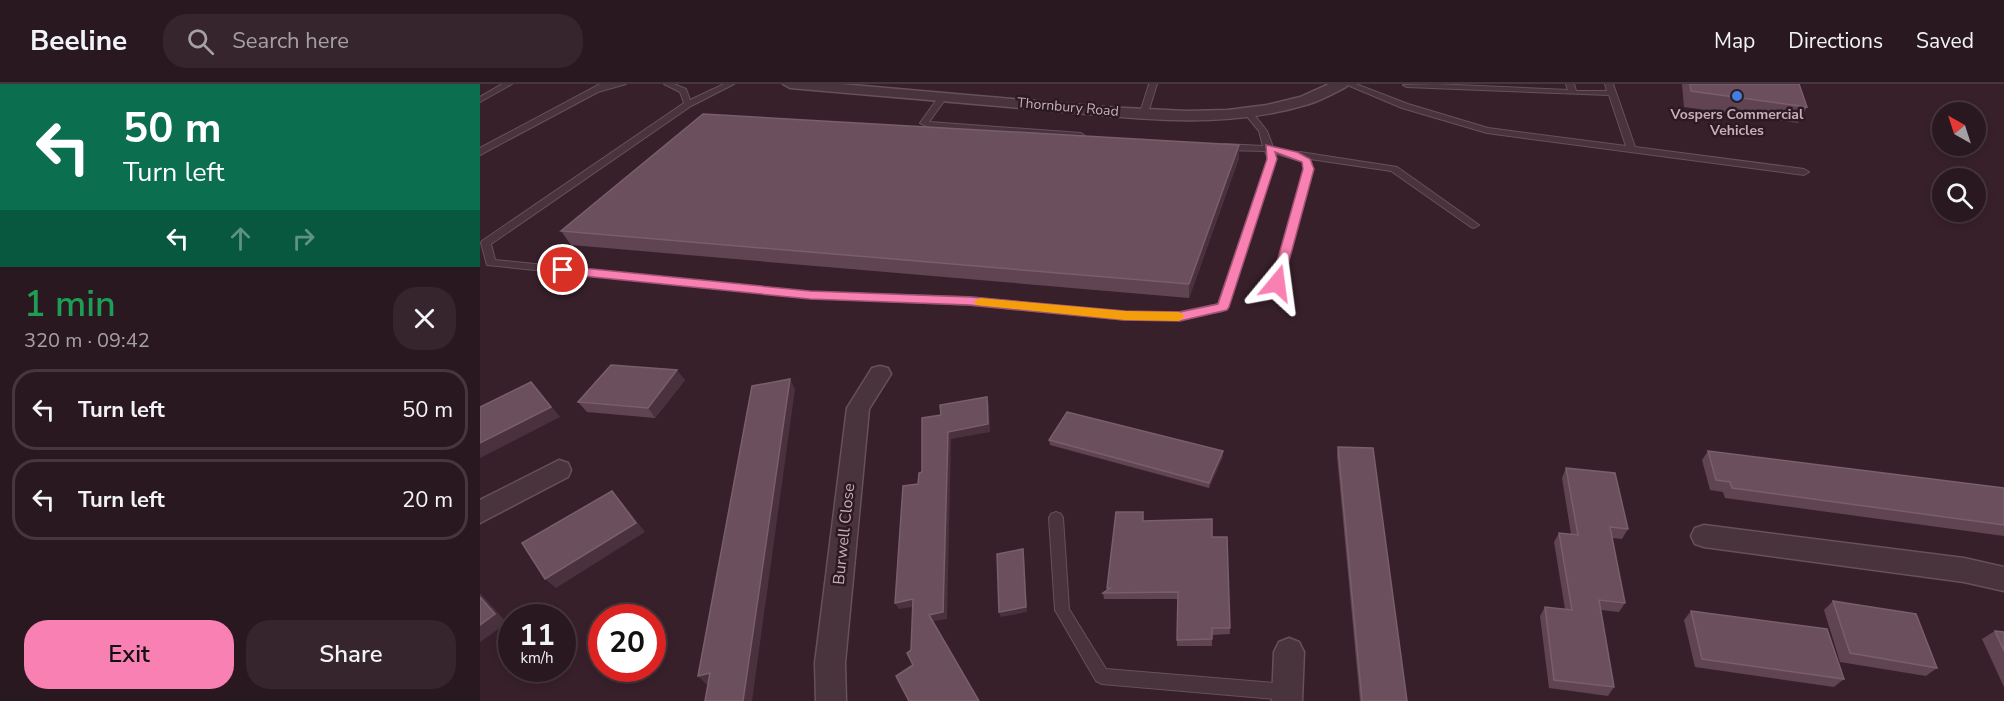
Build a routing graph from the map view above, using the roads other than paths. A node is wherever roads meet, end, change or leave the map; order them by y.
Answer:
1 (508, 84) edge
2 (606, 84) edge
3 (622, 84) edge
4 (668, 84) edge
5 (730, 84) edge
6 (790, 84) edge
7 (1152, 84) edge
8 (1341, 84) edge
9 (1349, 84) edge
10 (1407, 84) edge
11 (1570, 84) edge
12 (856, 87) edge
13 (1610, 88) edge
14 (590, 93) junction
15 (1573, 93) junction
16 (943, 97) junction
17 (480, 100) edge
18 (688, 104) junction
19 (1406, 106) junction
20 (1144, 113) junction
21 (1249, 114) junction
22 (1096, 137) edge
23 (1213, 146) edge
24 (1269, 147) junction
25 (1631, 148) junction
26 (480, 152) edge
27 (1293, 154) junction
28 (1804, 172) dead end
29 (1473, 225) dead end
30 (1277, 283) dead end
31 (880, 374) dead end
32 (559, 470) dead end
33 (480, 512) edge
34 (1056, 518) dead end
35 (1704, 536) dead end
36 (2004, 579) edge
37 (1289, 652) dead end
38 (1286, 697) edge
39 (831, 701) edge

1 - 17 lane
2 - 14 lane
3 - 14 lane
4 - 18 lane
5 - 18 lane
6 - 12 street, Thornbury Road
7 - 20 lane
8 - 21 street, Thornbury Road
9 - 19 lane
10 - 15 lane
10 - 19 lane
11 - 15 lane
12 - 16 street, Thornbury Road
13 - 15 lane
13 - 25 lane
14 - 26 lane
16 - 20 street, Thornbury Road
16 - 22 lane
18 - 24 lane
19 - 25 lane
20 - 21 street, Thornbury Road
21 - 24 lane
23 - 24 lane
24 - 27 lane
25 - 28 lane
27 - 29 lane
27 - 30 lane
31 - 39 street, Burwell Close
32 - 33 street
34 - 38 lane
35 - 36 street
37 - 38 street

